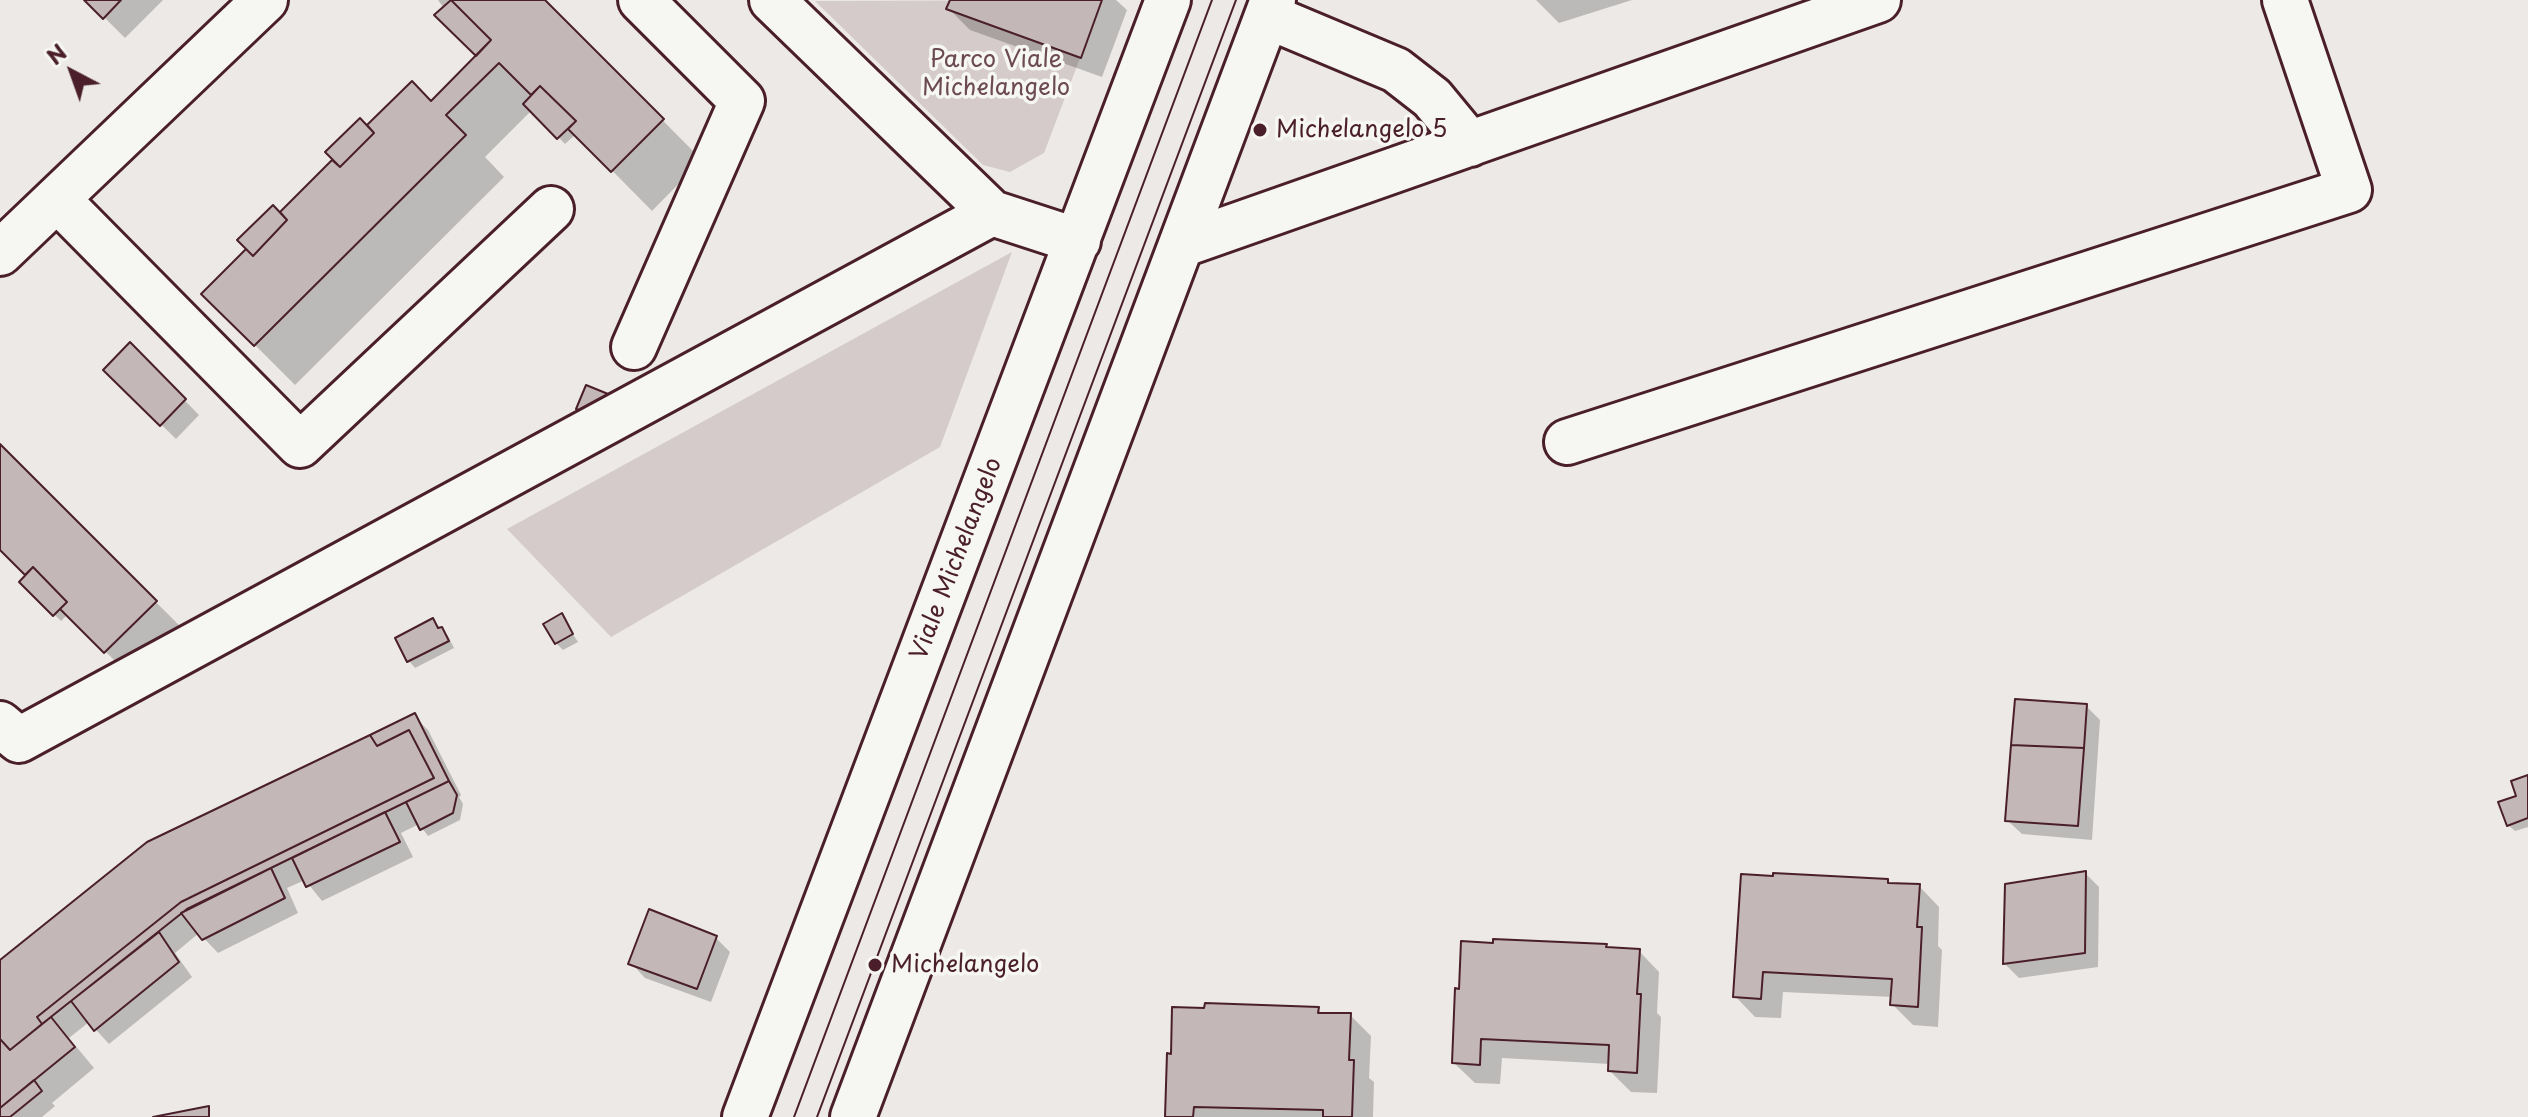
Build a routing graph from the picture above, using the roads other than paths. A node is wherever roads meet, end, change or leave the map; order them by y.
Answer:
1 (265, 0) edge
2 (641, 0) edge
3 (772, 0) edge
4 (1168, 0) edge
5 (1878, 0) edge
6 (2285, 0) edge
7 (1270, 8) edge
8 (1470, 144) junction
9 (57, 199) junction
10 (551, 209) dead end
11 (992, 213) junction
12 (1078, 241) junction
13 (1181, 245) junction
14 (0, 253) edge
15 (634, 347) dead end
16 (1567, 442) dead end
17 (0, 724) edge
18 (745, 1117) edge
19 (853, 1117) edge

1 - 9 street
2 - 15 street
3 - 11 street
4 - 12 street, Viale Michelangelo
5 - 8 street
6 - 16 street
7 - 8 street
7 - 13 street
8 - 13 street
9 - 10 street
9 - 14 street
11 - 12 street
11 - 17 street
12 - 18 street, Viale Michelangelo
13 - 19 street

